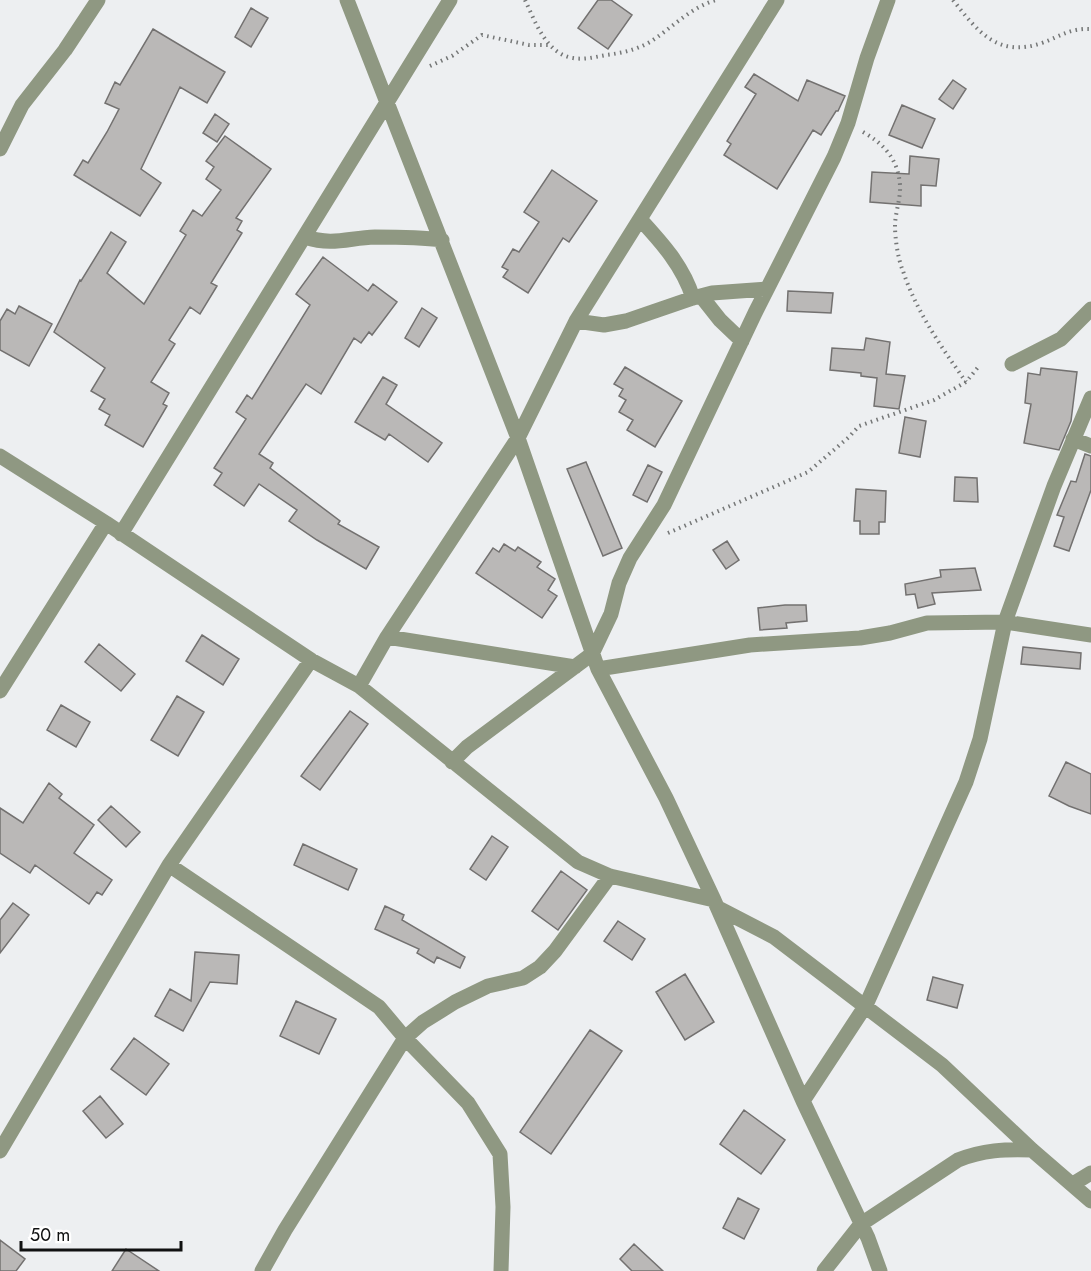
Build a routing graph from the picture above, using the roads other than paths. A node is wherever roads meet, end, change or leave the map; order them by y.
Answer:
1 (98, 0) edge
2 (347, 0) edge
3 (450, 0) edge
4 (777, 0) edge
5 (888, 0) edge
6 (387, 105) junction
7 (0, 149) edge
8 (640, 219) junction
9 (305, 237) junction
10 (441, 240) junction
11 (767, 289) junction
12 (697, 297) junction
13 (1091, 309) edge
14 (576, 321) junction
15 (742, 341) junction
16 (1012, 364) dead end
17 (1091, 398) edge
18 (518, 438) junction
19 (1073, 439) junction
20 (1091, 446) edge
21 (0, 456) edge
22 (106, 523) junction
23 (121, 534) junction
24 (1005, 622) junction
25 (1091, 635) edge
26 (387, 637) junction
27 (592, 654) junction
28 (311, 660) junction
29 (574, 667) junction
30 (598, 669) junction
31 (358, 686) junction
32 (0, 692) edge
33 (452, 762) junction
34 (170, 865) junction
35 (610, 876) junction
36 (717, 904) junction
37 (866, 1005) junction
38 (405, 1038) junction
39 (803, 1101) junction
40 (1032, 1150) junction
41 (0, 1151) edge
42 (1091, 1173) edge
43 (1072, 1184) junction
44 (1091, 1201) edge
45 (861, 1224) junction
46 (262, 1271) edge
47 (501, 1271) edge
48 (824, 1271) edge
49 (880, 1271) edge

1 - 7 street
2 - 6 street
3 - 6 street
4 - 8 street
5 - 11 street
6 - 9 street
6 - 10 street
8 - 12 street
8 - 14 street
9 - 10 street
9 - 23 street
10 - 18 street
11 - 12 street
11 - 15 street
12 - 14 street
12 - 15 street
13 - 16 street
14 - 18 street
15 - 27 street
17 - 19 street
18 - 26 street
18 - 27 street
19 - 20 street
19 - 24 street
21 - 22 street
22 - 23 street
22 - 32 street
23 - 28 street
24 - 25 street
24 - 30 street
24 - 37 street
26 - 29 street
26 - 31 street
27 - 29 street
27 - 30 street
28 - 31 street
28 - 34 street
29 - 33 street
30 - 36 street
31 - 33 street
33 - 35 street
34 - 38 street
34 - 41 street
35 - 36 street
35 - 38 street
36 - 37 street
36 - 39 street
37 - 39 street
37 - 40 street
38 - 46 street
38 - 47 street
39 - 45 street
40 - 43 street
40 - 45 street
42 - 43 street
43 - 44 street
45 - 48 street
45 - 49 street

